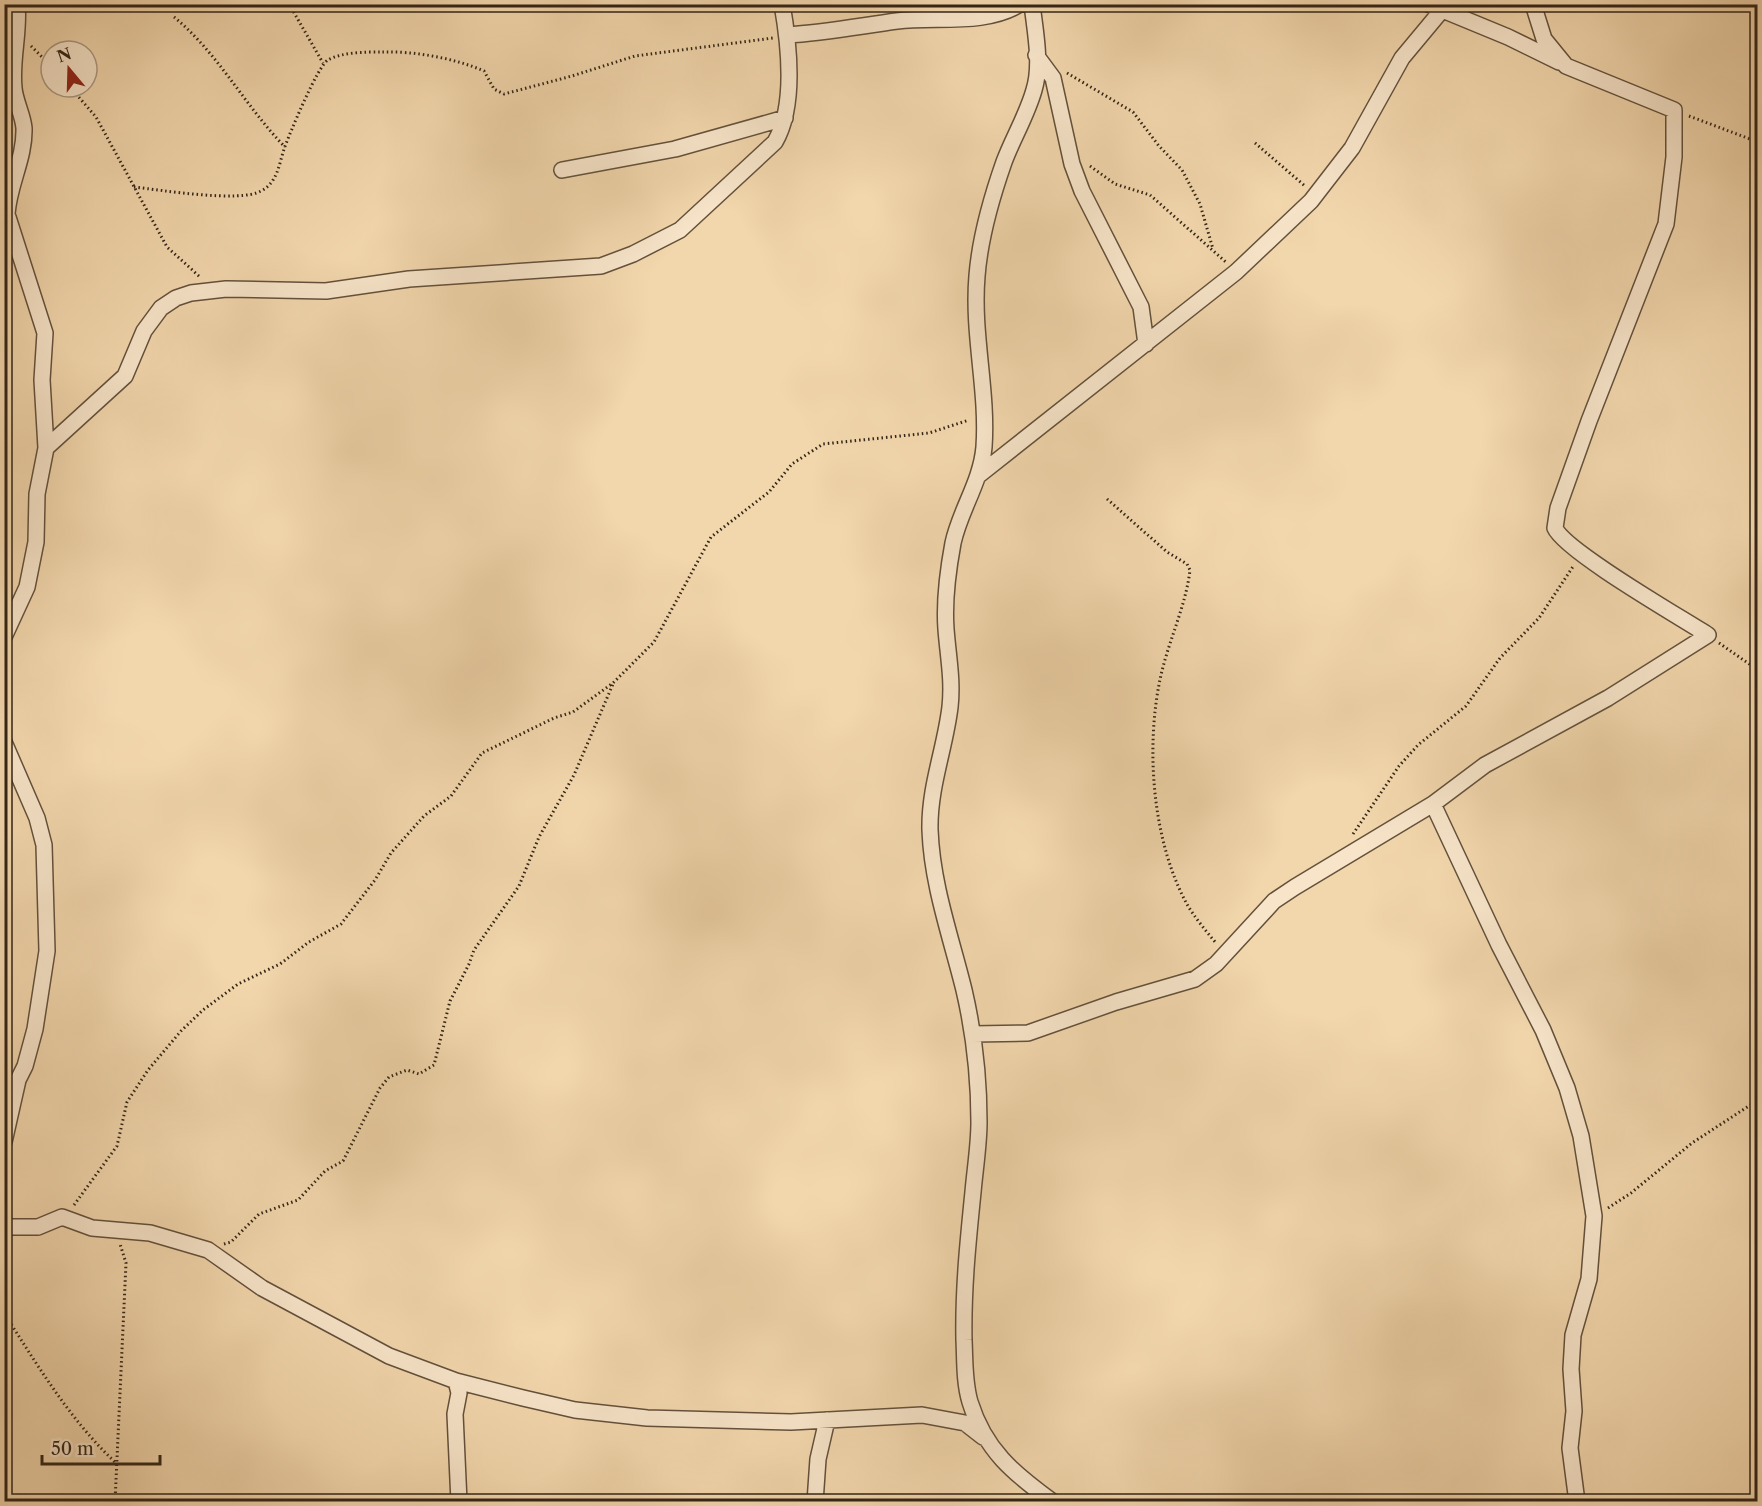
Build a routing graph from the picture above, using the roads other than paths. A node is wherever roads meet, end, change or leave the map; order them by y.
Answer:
1 (17, 4) edge
2 (782, 4) edge
3 (1020, 4) edge
4 (1032, 4) edge
5 (1428, 4) edge
6 (1533, 4) edge
7 (1445, 8) edge
8 (787, 35) junction
9 (1036, 56) junction
10 (1566, 66) junction
11 (786, 118) junction
12 (562, 170) dead end
13 (1141, 307) junction
14 (1168, 326) junction
15 (1146, 344) junction
16 (46, 448) junction
17 (979, 475) junction
18 (4, 637) edge
19 (4, 742) edge
20 (1433, 804) junction
21 (973, 1034) junction
22 (4, 1142) edge
23 (4, 1227) edge
24 (456, 1381) junction
25 (827, 1420) junction
26 (984, 1437) junction
27 (459, 1502) edge
28 (815, 1502) edge
29 (1053, 1502) edge
30 (1577, 1502) edge

1 - 16 street
2 - 8 street
3 - 8 street
4 - 9 street
5 - 7 street
6 - 10 street
7 - 10 street
7 - 14 street
8 - 11 street
9 - 13 street
9 - 17 street
10 - 20 street
11 - 12 street
11 - 16 street
13 - 14 street
13 - 15 street
14 - 15 street
15 - 17 street
16 - 18 street
17 - 21 street
19 - 22 street
20 - 21 street
20 - 30 street
21 - 26 street
23 - 24 street
24 - 25 street
24 - 27 street
25 - 26 street
25 - 28 street
26 - 29 street

